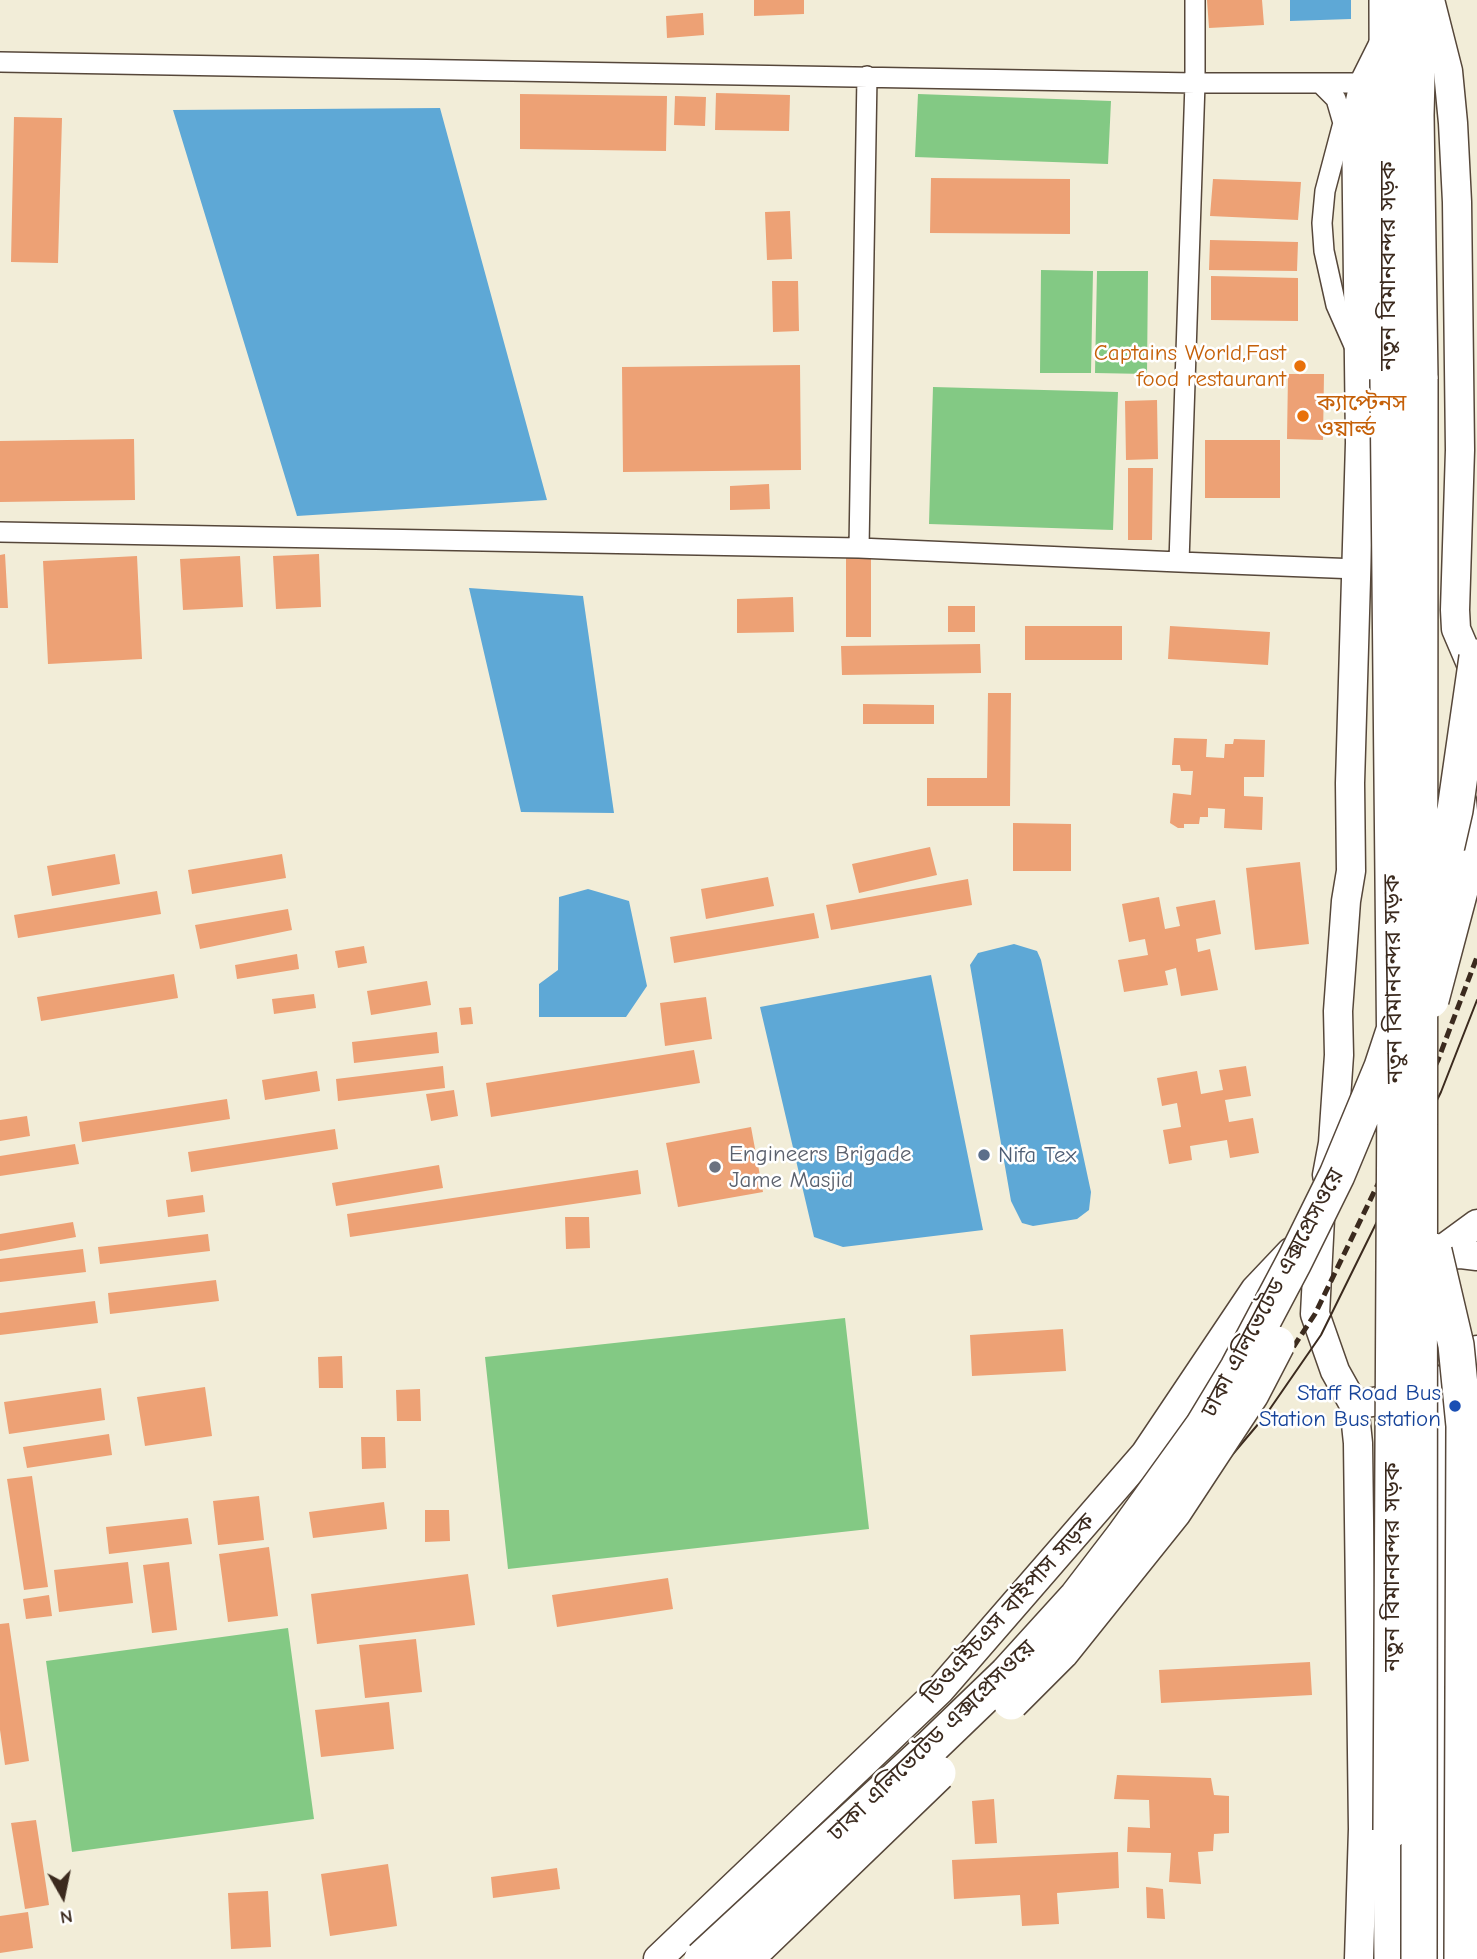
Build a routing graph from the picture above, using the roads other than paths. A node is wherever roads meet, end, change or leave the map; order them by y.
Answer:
1 (1195, 0) edge
2 (1419, 0) edge
3 (1430, 0) edge
4 (1388, 17) edge
5 (0, 62) edge
6 (867, 76) junction
7 (1195, 83) junction
8 (1377, 83) junction
9 (1321, 84) junction
10 (1343, 123) junction
11 (1359, 356) junction
12 (1404, 379) junction
13 (0, 532) edge
14 (859, 548) junction
15 (1179, 562) junction
16 (1357, 569) junction
17 (1355, 629) junction
18 (1456, 629) junction
19 (1477, 657) edge
20 (1350, 783) junction
21 (1469, 808) edge
22 (1351, 871) junction
23 (1476, 876) edge
24 (1421, 1200) junction
25 (1319, 1222) junction
26 (1477, 1224) edge
27 (1477, 1256) edge
28 (1426, 1261) junction
29 (1477, 1350) edge
30 (1438, 1386) junction
31 (1383, 1401) junction
32 (1354, 1405) junction
33 (1438, 1497) junction
34 (1360, 1499) junction
35 (1439, 1559) junction
36 (1360, 1569) junction
37 (658, 1959) edge
38 (702, 1959) edge
39 (745, 1959) edge
40 (1359, 1959) edge
41 (1392, 1959) edge
42 (1419, 1959) edge
43 (1442, 1959) edge
44 (1462, 1959) edge

1 - 7 street
2 - 12 highway, নতুন বিমানবন্দর সড়ক
3 - 18 main road
4 - 8 highway, নতুন বিমানবন্দর সড়ক
5 - 6 street
6 - 7 street
6 - 14 street
7 - 9 street
7 - 15 street
8 - 9 street
8 - 10 street
8 - 11 main road
8 - 12 highway, নতুন বিমানবন্দর সড়ক
9 - 10 street
10 - 11 street
11 - 16 main road
12 - 24 highway, নতুন বিমানবন্দর সড়ক, bridge
12 - 41 highway, নতুন বিমানবন্দর সড়ক, bridge
13 - 14 street
14 - 15 street
15 - 16 street
16 - 17 main road
17 - 18 main road
17 - 20 main road
18 - 21 main road
19 - 38 highway, ঢাকা এলিভেটেড এক্সপ্রেসওয়ে, bridge
20 - 21 main road
20 - 22 main road
21 - 23 main road
21 - 39 highway, ঢাকা এলিভেটেড এক্সপ্রেসওয়ে, bridge
22 - 23 main road
22 - 25 main road
24 - 42 highway, নতুন বিমানবন্দর সড়ক, bridge
24 - 44 highway, bridge
25 - 32 main road
25 - 37 main road, ডিওএইচএস বাইপাস সড়ক
26 - 28 main road
27 - 28 main road
28 - 31 main road
29 - 30 main road
30 - 31 main road
30 - 33 main road
31 - 32 main road
32 - 34 main road
33 - 34 main road
33 - 35 main road
34 - 36 main road
35 - 36 main road
35 - 43 main road
36 - 40 main road

